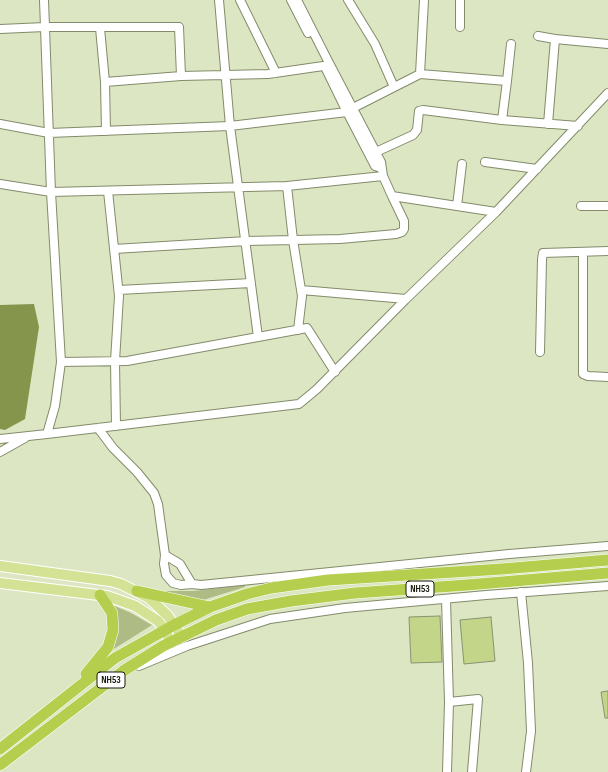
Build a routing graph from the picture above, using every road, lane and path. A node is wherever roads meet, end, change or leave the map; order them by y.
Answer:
1 (44, 0) edge
2 (219, 0) edge
3 (240, 0) edge
4 (348, 0) edge
5 (424, 0) edge
6 (460, 0) edge
7 (296, 1) edge
8 (45, 27) junction
9 (460, 27) dead end
10 (100, 28) junction
11 (0, 29) edge
12 (538, 36) dead end
13 (555, 39) junction
14 (511, 44) dead end
15 (608, 44) edge
16 (327, 66) junction
17 (276, 73) junction
18 (420, 74) junction
19 (226, 75) junction
20 (181, 76) junction
21 (507, 81) junction
22 (105, 82) junction
23 (394, 87) junction
24 (608, 93) edge
25 (350, 110) junction
26 (502, 120) junction
27 (0, 124) edge
28 (548, 124) junction
29 (230, 126) junction
30 (578, 126) junction
31 (106, 131) junction
32 (49, 133) junction
33 (376, 152) junction
34 (485, 162) dead end
35 (462, 164) dead end
36 (537, 169) junction
37 (382, 172) junction
38 (0, 184) edge
39 (287, 186) junction
40 (238, 187) junction
41 (108, 191) junction
42 (51, 192) junction
43 (392, 196) junction
44 (457, 206) junction
45 (581, 206) dead end
46 (608, 206) edge
47 (496, 212) junction
48 (293, 240) junction
49 (246, 241) junction
50 (114, 249) junction
51 (608, 251) edge
52 (583, 252) junction
53 (251, 283) junction
54 (119, 290) junction
55 (301, 290) junction
56 (406, 299) junction
57 (298, 330) junction
58 (258, 337) junction
59 (540, 352) dead end
60 (115, 361) junction
61 (61, 362) junction
62 (335, 372) junction
63 (608, 377) edge
64 (116, 426) junction
65 (98, 428) junction
66 (47, 434) junction
67 (28, 436) junction
68 (0, 438) edge
69 (0, 452) edge
70 (608, 546) edge
71 (165, 555) junction
72 (608, 560) edge
73 (0, 566) edge
74 (608, 573) edge
75 (0, 583) edge
76 (192, 584) junction
77 (608, 586) edge
78 (137, 591) junction
79 (521, 592) junction
80 (100, 595) junction
81 (446, 599) junction
82 (210, 607) junction
83 (169, 628) junction
84 (182, 637) junction
85 (171, 643) junction
86 (71, 693) junction
87 (84, 701) junction
88 (449, 702) junction
89 (0, 749) edge
90 (0, 765) edge
91 (447, 772) edge
92 (472, 772) edge
93 (526, 772) edge

1 - 8 street
2 - 19 street
3 - 17 street
4 - 23 street
5 - 18 street
6 - 9 street
7 - 16 street
8 - 10 street
8 - 11 street
8 - 32 street
10 - 20 street
10 - 22 street
12 - 13 street
13 - 15 street
13 - 28 street
14 - 21 street
16 - 17 street
16 - 25 street
17 - 19 street
18 - 21 street
18 - 23 street
19 - 20 street
19 - 29 street
20 - 22 street
21 - 26 street
22 - 31 street
23 - 25 street
24 - 30 street
25 - 29 street
25 - 33 street
25 - 37 street
26 - 28 street
26 - 33 street
27 - 32 street
28 - 30 street
29 - 31 street
29 - 40 street
30 - 36 street
31 - 32 street
32 - 42 street
33 - 37 street
34 - 36 street
35 - 44 street
36 - 47 street
37 - 39 street
37 - 43 street
38 - 42 street
39 - 40 street
39 - 48 street
40 - 41 street
40 - 49 street
41 - 42 street
41 - 50 street
42 - 61 street
43 - 44 street
43 - 48 street
44 - 47 street
45 - 46 street
47 - 56 street
48 - 49 street
48 - 55 street
49 - 50 street
49 - 53 street
50 - 54 street
51 - 52 street
52 - 59 street
52 - 63 street
53 - 54 street
53 - 58 street
54 - 60 street
55 - 56 street
55 - 57 street
56 - 62 street
57 - 58 street
57 - 62 street
58 - 60 street
60 - 61 street
60 - 64 street
61 - 66 street
62 - 64 street
64 - 65 street
65 - 66 street
65 - 71 street
66 - 67 street
67 - 68 street
67 - 69 street
70 - 76 street
71 - 76 street
71 - 76 street
72 - 82 highway, NH53
73 - 78 main road
74 - 84 highway, NH53
75 - 80 main road
77 - 79 street
78 - 82 highway
78 - 83 main road
79 - 81 street
79 - 93 street
80 - 83 main road
80 - 86 highway
81 - 87 street
81 - 88 street
82 - 83 highway, NH53
83 - 84 main road
83 - 85 main road
83 - 86 highway, NH53
84 - 85 highway, NH53
85 - 87 highway, NH53
86 - 89 highway, NH53
87 - 90 highway, NH53
88 - 91 street
88 - 92 street

